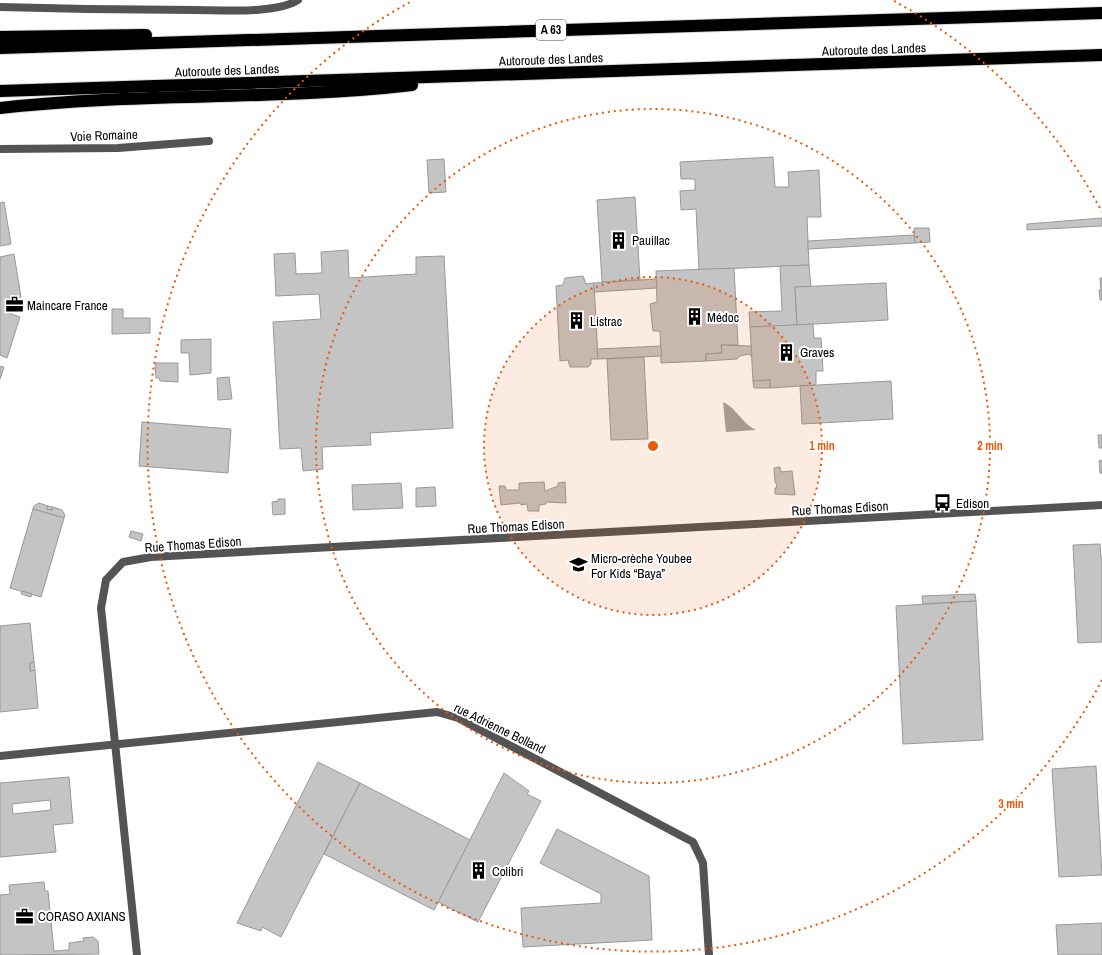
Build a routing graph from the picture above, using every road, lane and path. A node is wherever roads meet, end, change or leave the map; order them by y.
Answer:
1 (298, 0) edge
2 (0, 7) edge
3 (1102, 13) edge
4 (0, 37) edge
5 (319, 38) junction
6 (0, 48) edge
7 (1102, 55) edge
8 (496, 75) junction
9 (0, 91) edge
10 (0, 108) edge
11 (209, 141) dead end
12 (0, 149) edge
13 (1102, 505) edge
14 (115, 745) junction
15 (0, 756) edge
16 (137, 955) edge
17 (709, 955) edge

1 - 2 street
3 - 5 highway, A 63
4 - 5 highway
5 - 6 highway, A 63
7 - 8 highway, Autoroute des Landes
8 - 9 highway, Autoroute des Landes
8 - 10 highway
11 - 12 street, Voie Romaine
13 - 14 street, Rue Thomas Edison
14 - 15 street
14 - 16 street, Rue Thomas Edison
14 - 17 street, rue Adrienne Bolland

